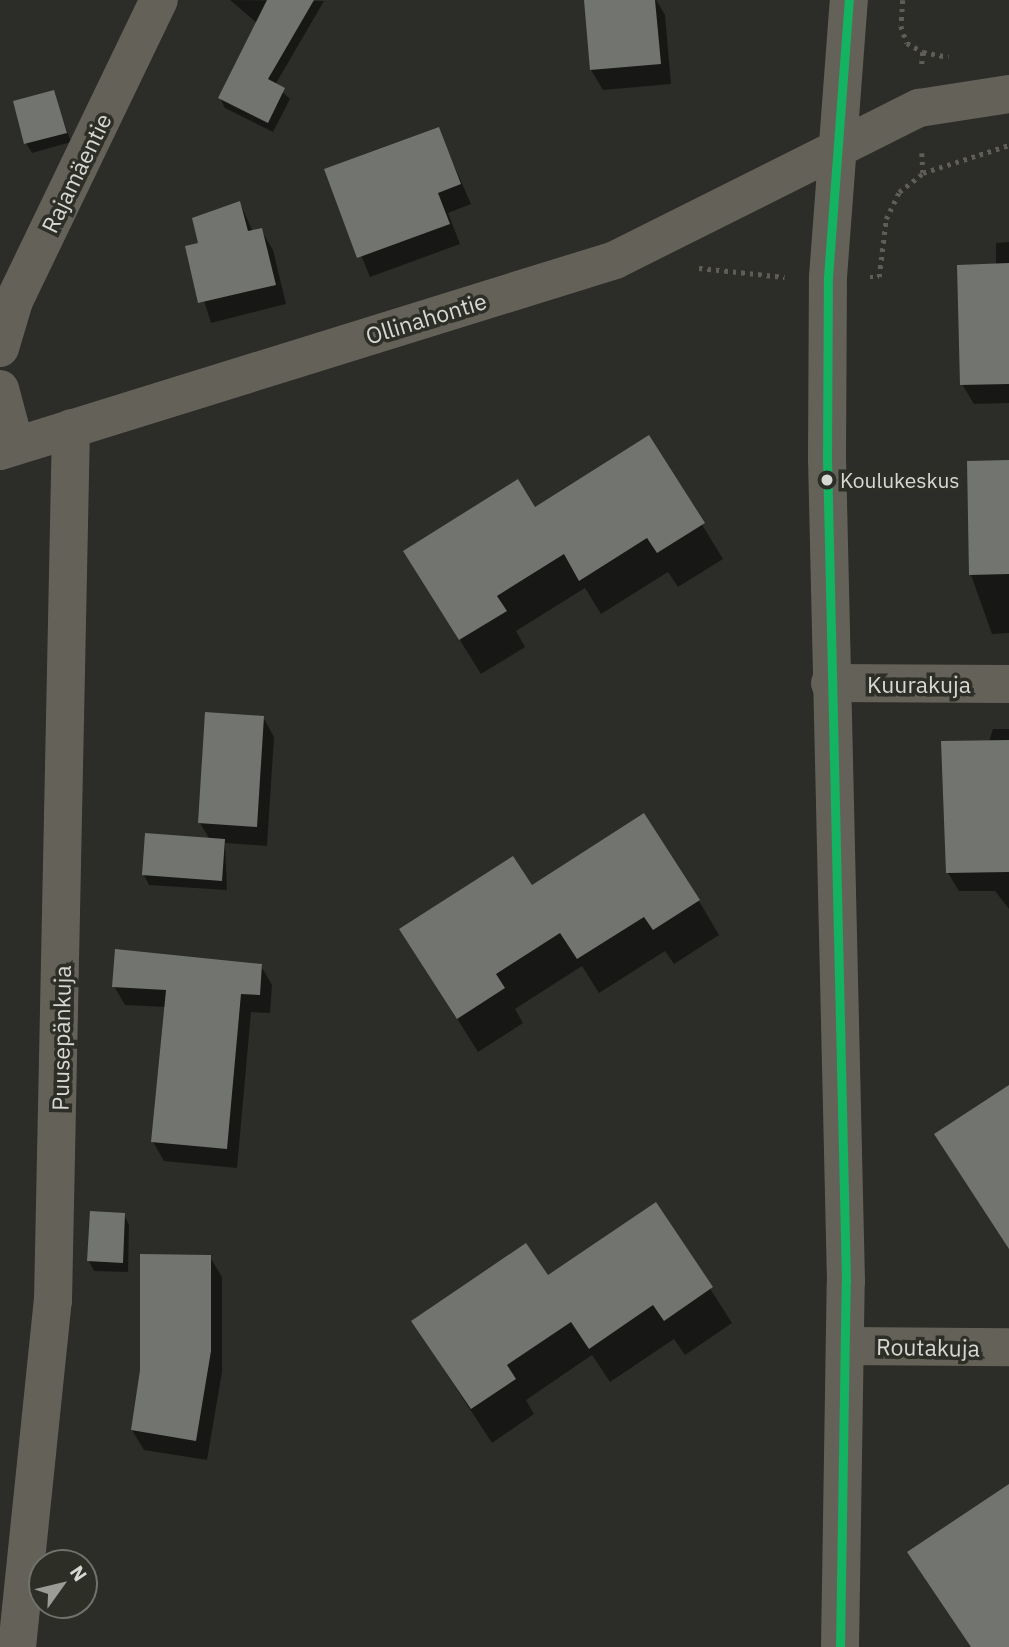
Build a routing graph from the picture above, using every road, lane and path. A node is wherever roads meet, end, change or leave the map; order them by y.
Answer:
1 (159, 0) edge
2 (849, 0) edge
3 (903, 0) edge
4 (1009, 94) edge
5 (919, 108) junction
6 (1009, 145) edge
7 (836, 148) junction
8 (879, 277) dead end
9 (0, 348) edge
10 (0, 389) edge
11 (71, 428) junction
12 (8, 448) edge
13 (830, 683) junction
14 (1009, 684) edge
15 (846, 1346) junction
16 (1009, 1347) edge
17 (17, 1647) edge
18 (841, 1647) edge

1 - 9 street, Rajamäentie
2 - 7 street
3 - 5 path
4 - 5 street, Ollinahontie
5 - 7 street, Ollinahontie
6 - 8 path
7 - 11 street, Ollinahontie
7 - 13 street
10 - 12 street
11 - 12 street, Ollinahontie
11 - 17 street, Puusepänkuja
13 - 14 street, Kuurakuja
13 - 15 street
15 - 16 street, Routakuja
15 - 18 street

